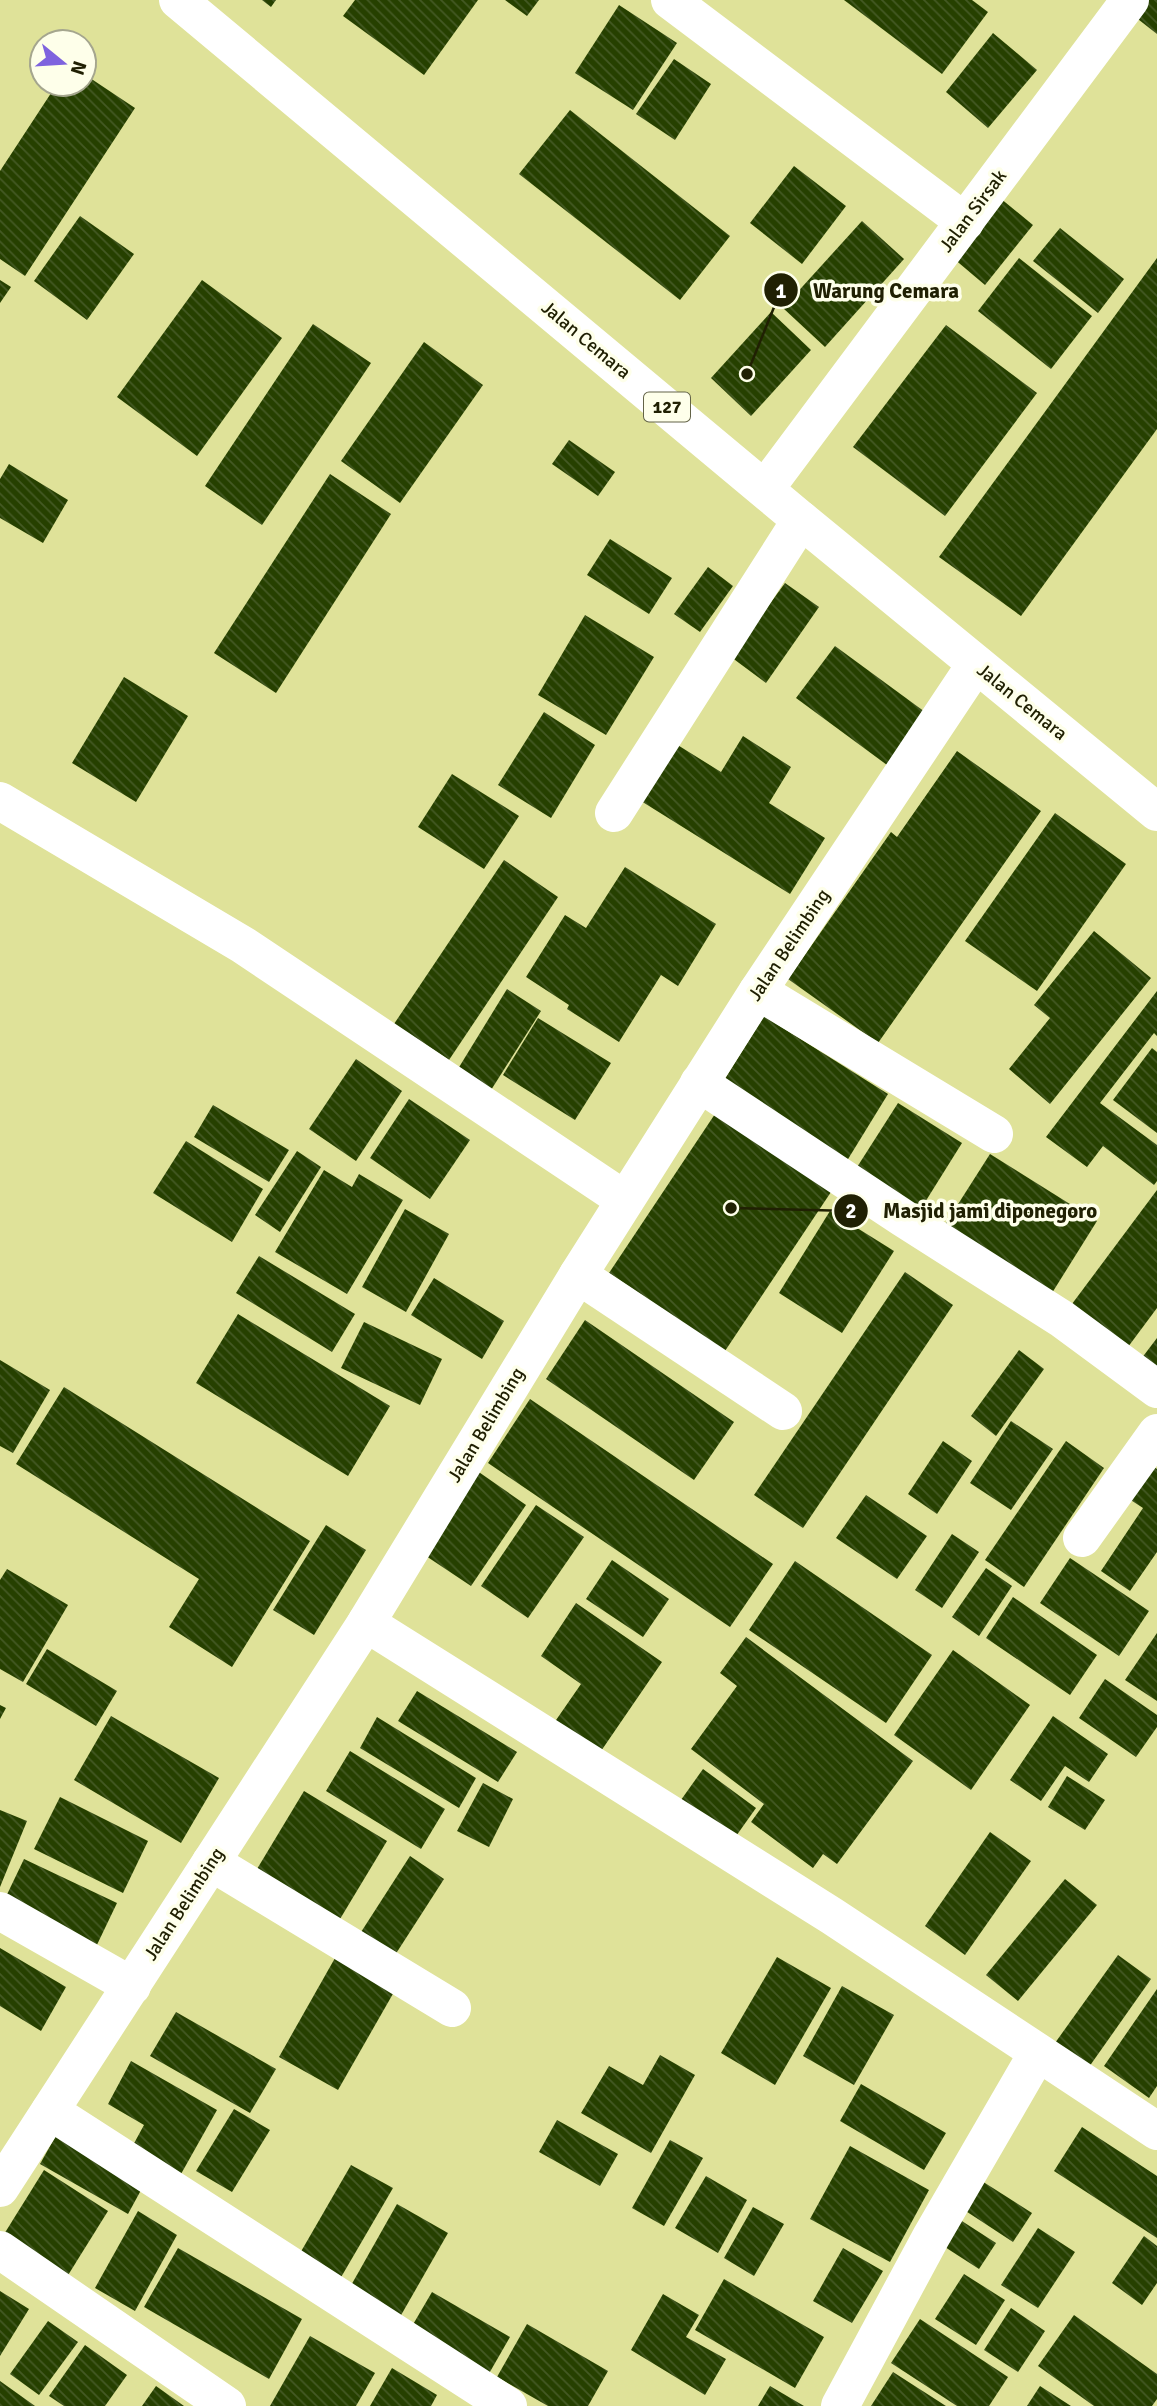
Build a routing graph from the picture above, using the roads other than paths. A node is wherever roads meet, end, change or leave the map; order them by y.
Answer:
1 (178, 0) edge
2 (670, 0) edge
3 (1130, 0) edge
4 (965, 222) junction
5 (765, 489) junction
6 (801, 520) junction
7 (976, 664) junction
8 (0, 801) edge
9 (1157, 812) edge
10 (614, 813) dead end
11 (758, 991) junction
12 (699, 1083) junction
13 (994, 1134) dead end
14 (625, 1199) junction
15 (578, 1275) junction
16 (1157, 1389) edge
17 (783, 1411) dead end
18 (1157, 1433) edge
19 (1082, 1538) dead end
20 (366, 1623) junction
21 (211, 1862) junction
22 (0, 1911) edge
23 (132, 1986) junction
24 (452, 2008) dead end
25 (1037, 2053) junction
26 (50, 2111) junction
27 (1157, 2131) edge
28 (0, 2188) edge
29 (0, 2250) edge
30 (227, 2406) edge
31 (508, 2406) edge
32 (840, 2406) edge

1 - 5 street, Jalan Cemara / 127
2 - 4 street
3 - 4 street, Jalan Sirsak
4 - 5 street, Jalan Sirsak
5 - 6 street, Jalan Cemara / 127
6 - 7 street, Jalan Cemara / 127
6 - 10 street
7 - 9 street, Jalan Cemara / 127
7 - 11 street, Jalan Belimbing
8 - 14 street
11 - 12 street, Jalan Belimbing
11 - 13 street
12 - 14 street, Jalan Belimbing
12 - 16 street
14 - 15 street, Jalan Belimbing
15 - 17 street
15 - 20 street, Jalan Belimbing
18 - 19 street
20 - 21 street, Jalan Belimbing
20 - 25 street
21 - 23 street, Jalan Belimbing
21 - 24 street
22 - 23 street
23 - 26 street, Jalan Belimbing
25 - 27 street
25 - 32 street
26 - 28 street, Jalan Belimbing
26 - 31 street
29 - 30 street

